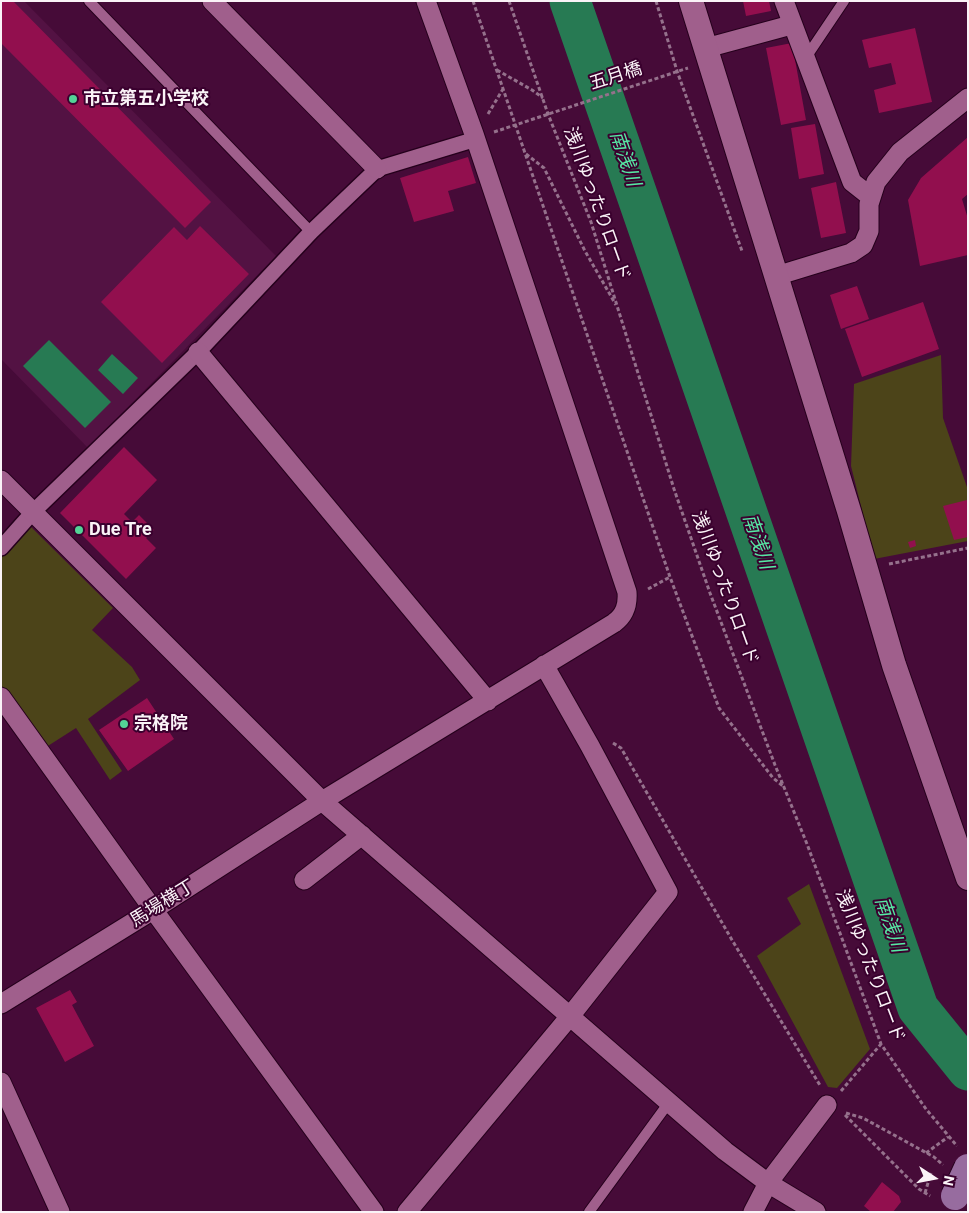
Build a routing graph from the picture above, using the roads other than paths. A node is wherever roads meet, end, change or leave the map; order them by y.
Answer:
1 (89, 1) edge
2 (212, 1) edge
3 (426, 1) edge
4 (691, 1) edge
5 (784, 1) edge
6 (844, 1) edge
7 (791, 25) junction
8 (706, 48) junction
9 (805, 59) junction
10 (968, 98) edge
11 (476, 139) junction
12 (377, 168) junction
13 (871, 197) junction
14 (311, 232) junction
15 (776, 276) junction
16 (198, 352) junction
17 (1, 480) edge
18 (33, 512) junction
19 (1, 548) edge
20 (544, 666) junction
21 (1, 697) edge
22 (488, 701) junction
23 (322, 801) junction
24 (362, 835) junction
25 (968, 878) edge
26 (304, 880) dead end
27 (154, 910) junction
28 (1, 1004) edge
29 (571, 1015) junction
30 (1, 1082) edge
31 (829, 1096) road end
32 (670, 1101) junction
33 (959, 1163) edge
34 (768, 1182) junction
35 (955, 1196) dead end
36 (60, 1212) edge
37 (374, 1212) edge
38 (407, 1212) edge
39 (589, 1212) edge
40 (753, 1212) edge
41 (816, 1212) edge

1 - 14 lane
2 - 12 street
3 - 11 street, 馬場横丁
4 - 8 street
5 - 7 street
6 - 9 lane
7 - 8 street
7 - 9 street
8 - 15 street
9 - 13 street
10 - 13 street
11 - 12 street
11 - 20 street, 馬場横丁
12 - 14 street
13 - 15 street
14 - 16 street
15 - 25 street
16 - 18 street
16 - 22 street
17 - 18 street
18 - 19 street
18 - 23 street
20 - 22 street, 馬場横丁
20 - 29 street
21 - 27 street
22 - 23 street, 馬場横丁
23 - 24 street
23 - 27 street, 馬場横丁
24 - 26 street
24 - 29 street
27 - 28 street, 馬場横丁
27 - 37 street
29 - 32 street
29 - 38 street
30 - 36 street
31 - 34 street
32 - 34 street
32 - 39 lane
33 - 35 main road, bridge
34 - 40 street
34 - 41 street

